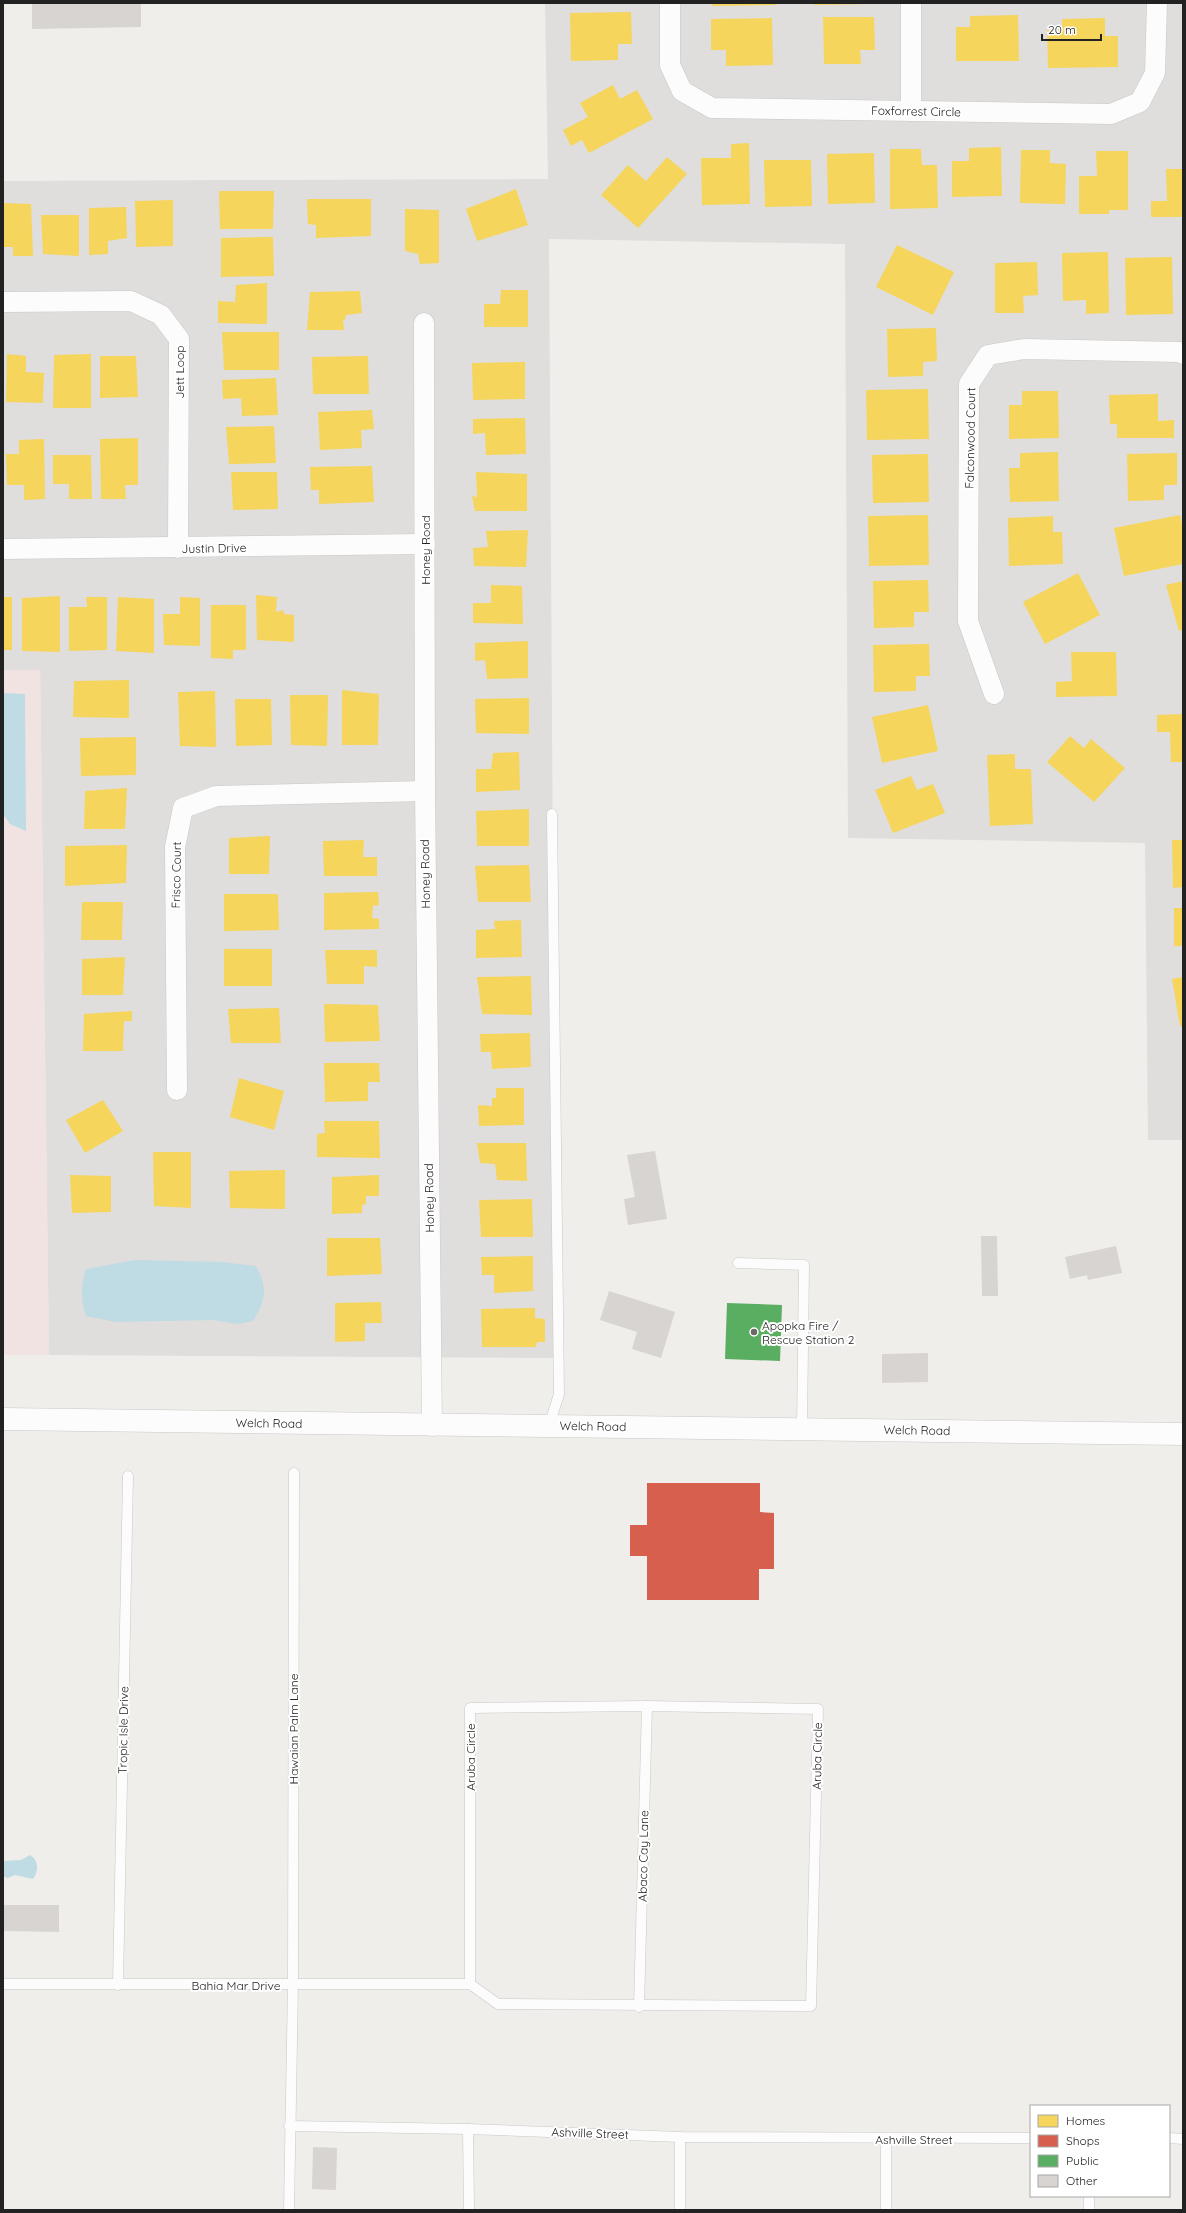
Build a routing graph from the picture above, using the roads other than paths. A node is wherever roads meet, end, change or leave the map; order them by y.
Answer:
1 (670, 3) edge
2 (911, 3) edge
3 (1157, 3) edge
4 (911, 111) junction
5 (3, 302) edge
6 (424, 323) dead end
7 (1183, 354) edge
8 (425, 544) junction
9 (178, 548) junction
10 (3, 549) edge
11 (994, 694) dead end
12 (424, 791) junction
13 (552, 814) dead end
14 (177, 1090) dead end
15 (738, 1263) dead end
16 (3, 1419) edge
17 (432, 1426) junction
18 (549, 1426) junction
19 (802, 1428) junction
20 (1183, 1434) edge
21 (294, 1473) dead end
22 (128, 1476) dead end
23 (647, 1706) junction
24 (3, 1984) edge
25 (470, 1984) junction
26 (118, 1985) junction
27 (293, 1985) junction
28 (639, 2006) junction
29 (289, 2126) junction
30 (468, 2129) junction
31 (680, 2137) junction
32 (1030, 2138) edge
33 (1170, 2138) edge
34 (1183, 2138) edge
35 (886, 2139) junction
36 (1089, 2197) edge
37 (289, 2210) edge
38 (469, 2210) edge
39 (680, 2210) edge
40 (886, 2210) edge
41 (1089, 2210) edge

1 - 4 street, Foxforrest Circle
2 - 4 street
3 - 4 street, Foxforrest Circle
5 - 9 street, Jett Loop
6 - 8 street, Honey Road
7 - 11 street, Falconwood Court
8 - 9 street, Justin Drive
8 - 12 street, Honey Road
9 - 10 street, Justin Drive
12 - 14 street, Frisco Court
12 - 17 street, Honey Road
13 - 18 lane
15 - 19 lane
16 - 17 street, Welch Road
17 - 18 street, Welch Road
18 - 19 street, Welch Road
19 - 20 street, Welch Road
21 - 27 lane, Hawaian Palm Lane
22 - 26 lane, Tropic Isle Drive
23 - 25 lane, Aruba Circle
23 - 28 lane, Abaco Cay Lane
23 - 28 lane, Aruba Circle
24 - 26 lane, Bahia Mar Drive
25 - 27 lane, Bahia Mar Drive
25 - 28 lane, Aruba Circle
26 - 27 lane, Bahia Mar Drive
27 - 29 lane
29 - 30 lane, Ashville Street
29 - 37 lane
30 - 31 lane, Ashville Street
30 - 38 lane
31 - 35 lane, Ashville Street
31 - 39 lane
32 - 35 lane, Ashville Street
33 - 34 lane
35 - 40 lane
36 - 41 lane

